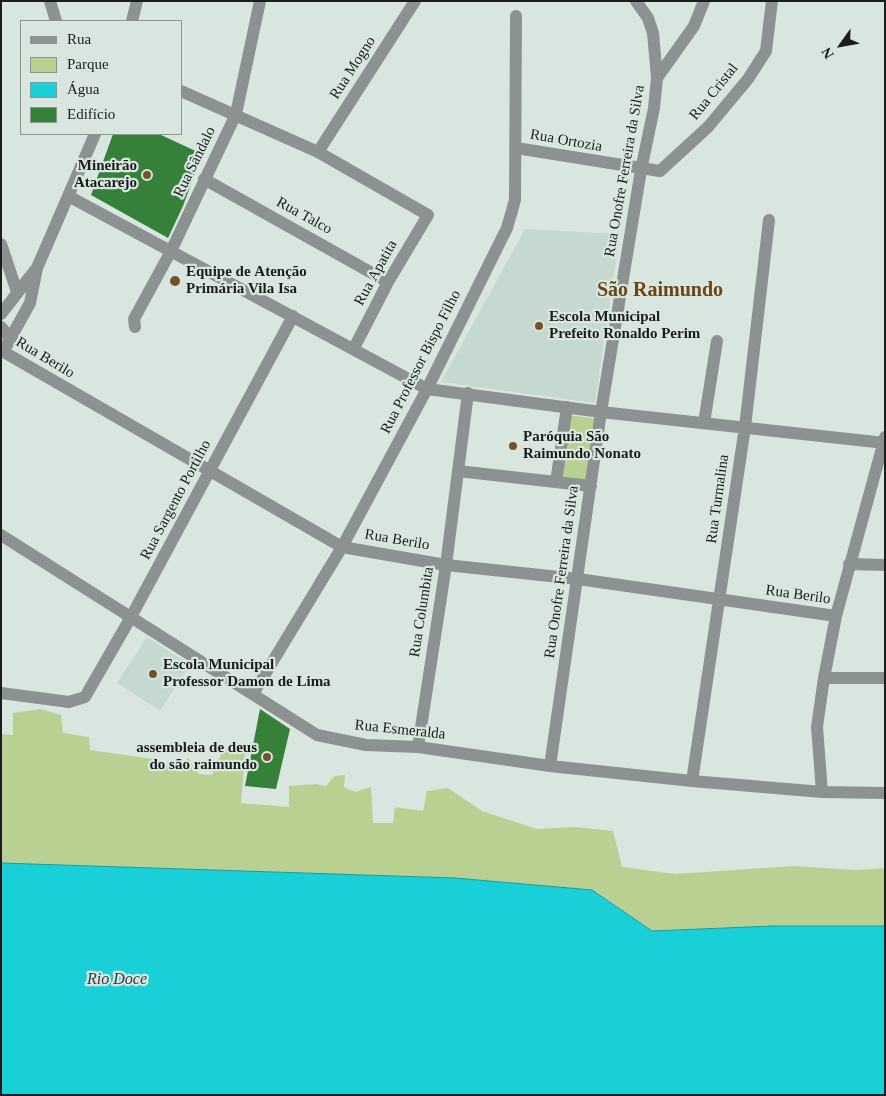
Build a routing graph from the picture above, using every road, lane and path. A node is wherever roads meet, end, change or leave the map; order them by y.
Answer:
1 (50, 1) edge
2 (137, 1) edge
3 (260, 1) edge
4 (415, 1) edge
5 (636, 1) edge
6 (704, 1) edge
7 (771, 2) edge
8 (516, 16) dead end
9 (56, 20) edge
10 (132, 20) edge
11 (657, 78) junction
12 (182, 91) edge
13 (236, 114) junction
14 (92, 137) edge
15 (516, 148) junction
16 (318, 152) junction
17 (641, 170) junction
18 (204, 179) junction
19 (70, 197) junction
20 (769, 220) dead end
21 (1, 244) edge
22 (171, 251) junction
23 (37, 268) junction
24 (388, 282) junction
25 (17, 292) junction
26 (1, 314) edge
27 (293, 316) junction
28 (1, 327) edge
29 (135, 327) dead end
30 (716, 340) dead end
31 (4, 348) edge
32 (354, 348) junction
33 (427, 388) junction
34 (468, 393) junction
35 (567, 407) junction
36 (601, 412) junction
37 (704, 423) junction
38 (745, 427) junction
39 (884, 441) edge
40 (458, 471) junction
41 (210, 473) junction
42 (556, 482) junction
43 (591, 486) junction
44 (1, 535) edge
45 (342, 547) junction
46 (849, 564) junction
47 (446, 565) junction
48 (885, 565) edge
49 (578, 579) junction
50 (720, 600) junction
51 (836, 616) junction
52 (131, 617) junction
53 (824, 678) junction
54 (885, 678) edge
55 (1, 693) edge
56 (254, 694) junction
57 (418, 747) junction
58 (550, 766) junction
59 (692, 781) junction
60 (822, 792) junction
61 (885, 793) edge

1 - 9 street
2 - 10 street
3 - 13 street, Rua Sândalo
4 - 16 street, Rua Mogno
5 - 11 street, Rua Onofre Ferreira da Silva
6 - 11 street
7 - 17 street, Rua Cristal
8 - 15 street, Rua Professor Bispo Filho
11 - 17 street, Rua Onofre Ferreira da Silva
12 - 13 street
13 - 16 street
13 - 18 street, Rua Sândalo
14 - 19 street
15 - 17 street, Rua Ortozia
15 - 33 street, Rua Professor Bispo Filho
16 - 24 street, Rua Apatita
17 - 36 street, Rua Onofre Ferreira da Silva
18 - 22 street, Rua Sândalo
18 - 24 street, Rua Talco
19 - 22 street
19 - 23 street
20 - 38 street, Rua Turmalina
21 - 25 street
22 - 27 street
22 - 29 street, Rua Sândalo
23 - 25 street
23 - 31 street
24 - 32 street, Rua Apatita
25 - 26 street
27 - 32 street
27 - 41 street, Rua Sargento Portilho
28 - 31 street
30 - 37 street
31 - 41 street, Rua Berilo
32 - 33 street
33 - 34 street
33 - 45 street, Rua Professor Bispo Filho
34 - 35 street
34 - 40 street, Rua Columbita
35 - 36 street
35 - 42 street
36 - 37 street
36 - 43 street, Rua Onofre Ferreira da Silva
37 - 38 street
38 - 39 street
38 - 50 street, Rua Turmalina
39 - 46 street
40 - 42 street
40 - 47 street, Rua Columbita
41 - 45 street, Rua Berilo
41 - 52 street, Rua Sargento Portilho
42 - 43 street
43 - 49 street, Rua Onofre Ferreira da Silva
44 - 52 street, Rua Esmeralda
45 - 47 street, Rua Berilo
45 - 56 street, Rua Professor Bispo Filho
46 - 48 street
46 - 51 street
47 - 49 street, Rua Berilo
47 - 57 street, Rua Columbita
49 - 50 street, Rua Berilo
49 - 58 street, Rua Onofre Ferreira da Silva
50 - 51 street, Rua Berilo
50 - 59 street, Rua Turmalina
51 - 53 street
52 - 55 street, Rua Sargento Portilho
52 - 56 street, Rua Esmeralda
53 - 54 street
53 - 60 street
56 - 57 street, Rua Esmeralda
57 - 58 street, Rua Esmeralda
58 - 59 street, Rua Esmeralda
59 - 60 street, Rua Esmeralda
60 - 61 street, Rua Esmeralda

